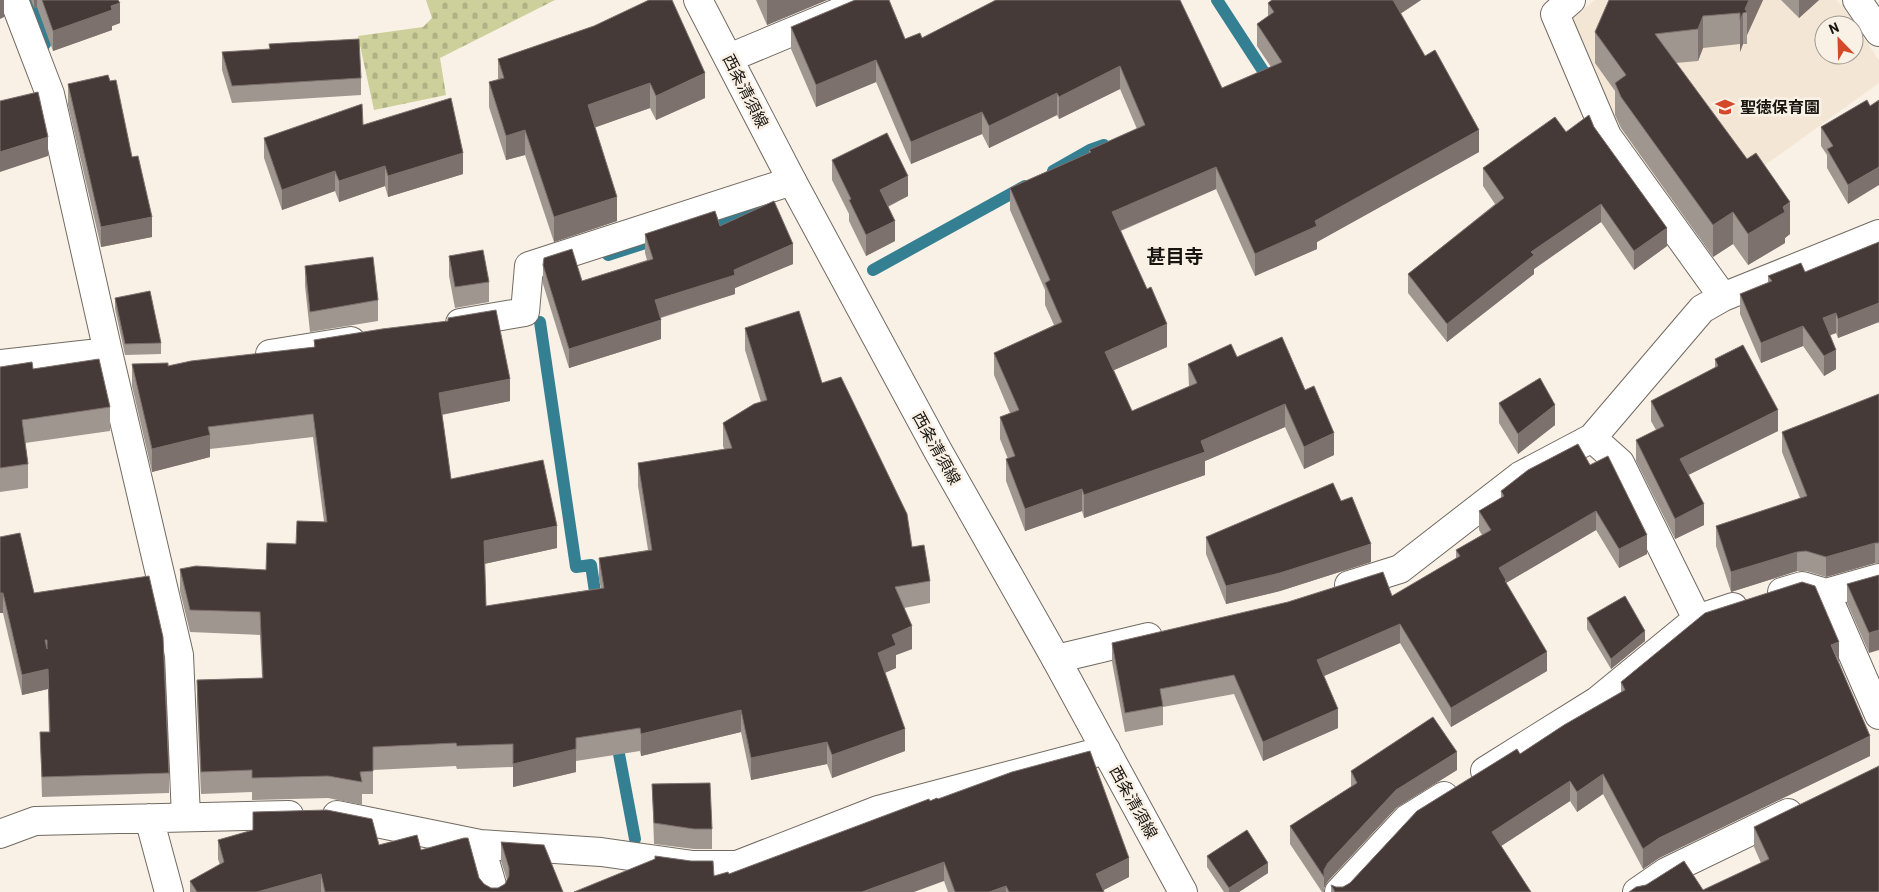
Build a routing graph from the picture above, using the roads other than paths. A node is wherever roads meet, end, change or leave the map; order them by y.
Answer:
1 (14, 0) edge
2 (698, 0) edge
3 (868, 0) edge
4 (1571, 0) edge
5 (1857, 0) edge
6 (1879, 32) edge
7 (729, 58) junction
8 (792, 181) junction
9 (1879, 234) edge
10 (1723, 297) junction
11 (440, 326) edge
12 (374, 337) edge
13 (249, 358) edge
14 (110, 362) junction
15 (0, 364) edge
16 (142, 370) edge
17 (1592, 438) junction
18 (1879, 578) edge
19 (1328, 592) edge
20 (1826, 593) junction
21 (1697, 619) junction
22 (1170, 632) edge
23 (1056, 658) junction
24 (1879, 715) edge
25 (1106, 750) junction
26 (1808, 803) edge
27 (186, 817) junction
28 (148, 818) junction
29 (0, 834) edge
30 (480, 844) junction
31 (169, 892) edge
32 (494, 892) edge
33 (1183, 892) edge
34 (1339, 892) edge
35 (1637, 892) edge

1 - 14 street
2 - 7 street, 西条清須線
3 - 7 street
4 - 10 street
5 - 6 street
7 - 8 street, 西条清須線
8 - 11 street
8 - 23 street, 西条清須線
9 - 10 street
10 - 17 street
12 - 13 street
14 - 15 street
14 - 16 street
14 - 27 street
17 - 19 street
17 - 21 street
18 - 20 street
20 - 21 street
20 - 24 street
21 - 34 street
22 - 23 street
23 - 25 street, 西条清須線
25 - 30 street
25 - 33 street, 西条清須線
26 - 35 street
27 - 28 street
27 - 30 street
28 - 29 street
28 - 31 street
30 - 32 street

